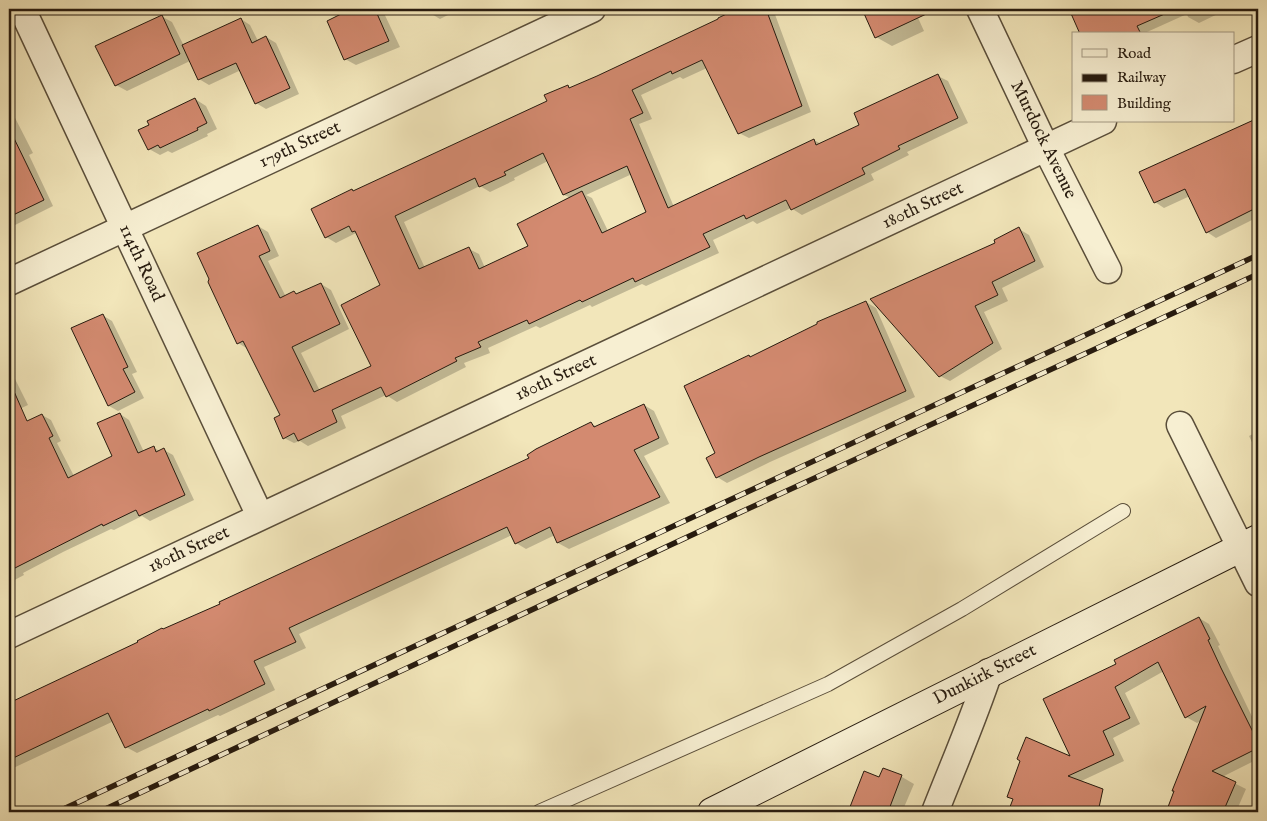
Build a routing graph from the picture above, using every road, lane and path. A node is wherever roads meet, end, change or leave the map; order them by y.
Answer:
1 (22, 9) edge
2 (592, 9) edge
3 (980, 9) edge
4 (1258, 49) edge
5 (1234, 60) edge
6 (1101, 122) edge
7 (1046, 148) junction
8 (124, 228) junction
9 (1108, 270) dead end
10 (9, 282) edge
11 (1180, 425) dead end
12 (1123, 511) dead end
13 (260, 516) junction
14 (1250, 544) edge
15 (1258, 583) edge
16 (9, 635) edge
17 (990, 672) junction
18 (539, 812) edge
19 (712, 812) edge
20 (935, 812) edge

1 - 8 street, 114th Road
2 - 8 street, 179th Street
3 - 7 street, Murdock Avenue
4 - 5 street
6 - 7 street, 180th Street
7 - 9 street, Murdock Avenue
7 - 13 street, 180th Street
8 - 10 street, 179th Street
8 - 13 street, 114th Road
11 - 14 street
12 - 18 lane
13 - 16 street, 180th Street
14 - 15 street
14 - 17 main road, Dunkirk Street
17 - 19 main road, Dunkirk Street
17 - 20 street

